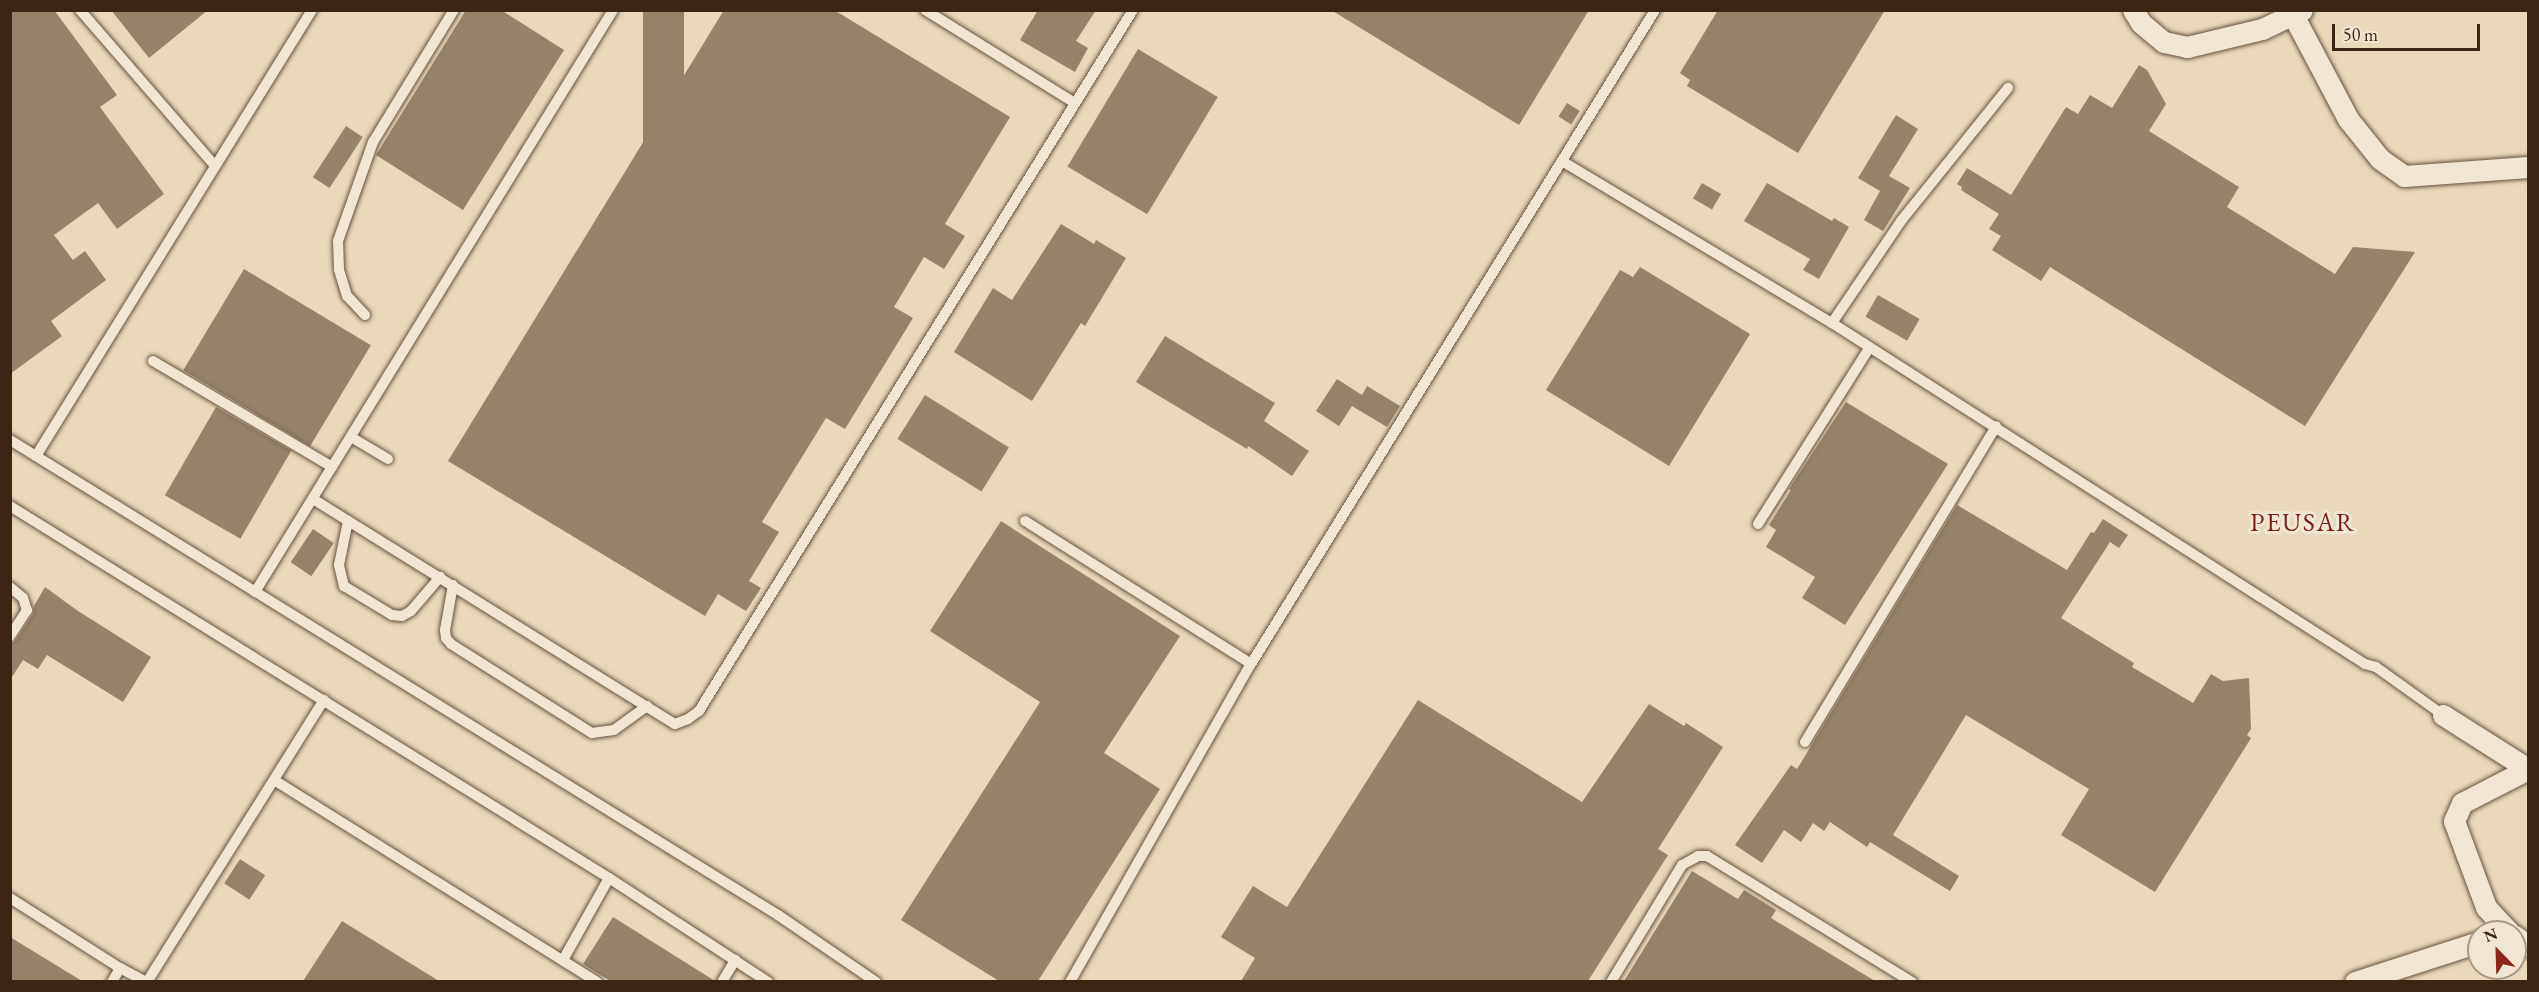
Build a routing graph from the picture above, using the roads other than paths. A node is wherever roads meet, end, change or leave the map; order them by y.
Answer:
1 (80, 10) edge
2 (312, 10) edge
3 (454, 10) edge
4 (613, 10) edge
5 (925, 10) edge
6 (1133, 10) edge
7 (1655, 10) edge
8 (2133, 10) edge
9 (2297, 13) edge
10 (2008, 88) dead end
11 (1075, 104) junction
12 (1562, 161) junction
13 (215, 166) junction
14 (2529, 167) edge
15 (365, 315) dead end
16 (1832, 323) junction
17 (1870, 347) junction
18 (153, 361) dead end
19 (1996, 426) junction
20 (351, 437) junction
21 (10, 440) edge
22 (36, 456) junction
23 (388, 459) dead end
24 (332, 467) junction
25 (313, 499) junction
26 (10, 506) edge
27 (348, 521) junction
28 (1025, 521) dead end
29 (1758, 524) dead end
30 (440, 577) junction
31 (453, 585) junction
32 (10, 587) edge
33 (255, 592) junction
34 (10, 636) edge
35 (1251, 664) junction
36 (324, 700) junction
37 (647, 706) junction
38 (2443, 715) joint
39 (1805, 742) dead end
40 (274, 780) junction
41 (609, 878) junction
42 (10, 898) edge
43 (2498, 920) edge
44 (2467, 946) edge
45 (563, 960) junction
46 (735, 960) junction
47 (120, 968) junction
48 (112, 981) edge
49 (146, 981) edge
50 (597, 981) edge
51 (722, 981) edge
52 (768, 981) edge
53 (876, 981) edge
54 (1070, 981) edge
55 (1611, 981) edge
56 (1912, 981) edge
57 (2355, 981) edge

1 - 13 lane
2 - 13 lane
3 - 15 lane
4 - 20 lane
5 - 11 lane
6 - 11 lane
7 - 12 lane
8 - 9 street
9 - 14 street
10 - 16 lane
11 - 37 lane
12 - 16 lane
12 - 35 lane
13 - 22 lane
16 - 17 lane
17 - 19 lane
17 - 29 lane
18 - 24 lane
19 - 38 lane
19 - 39 lane
20 - 23 lane
20 - 24 lane
21 - 22 lane
22 - 33 lane
24 - 25 lane
25 - 27 lane
25 - 33 lane
26 - 36 lane
27 - 30 lane
27 - 30 lane
28 - 35 lane
30 - 31 lane
31 - 37 lane
31 - 37 lane
32 - 34 lane
33 - 53 lane
35 - 54 lane
36 - 40 lane
36 - 41 lane
38 - 43 street
40 - 45 lane
40 - 49 lane
41 - 45 lane
41 - 46 lane
42 - 47 lane
44 - 57 street
45 - 50 lane
46 - 51 lane
46 - 52 lane
47 - 48 lane
47 - 49 lane
55 - 56 lane

